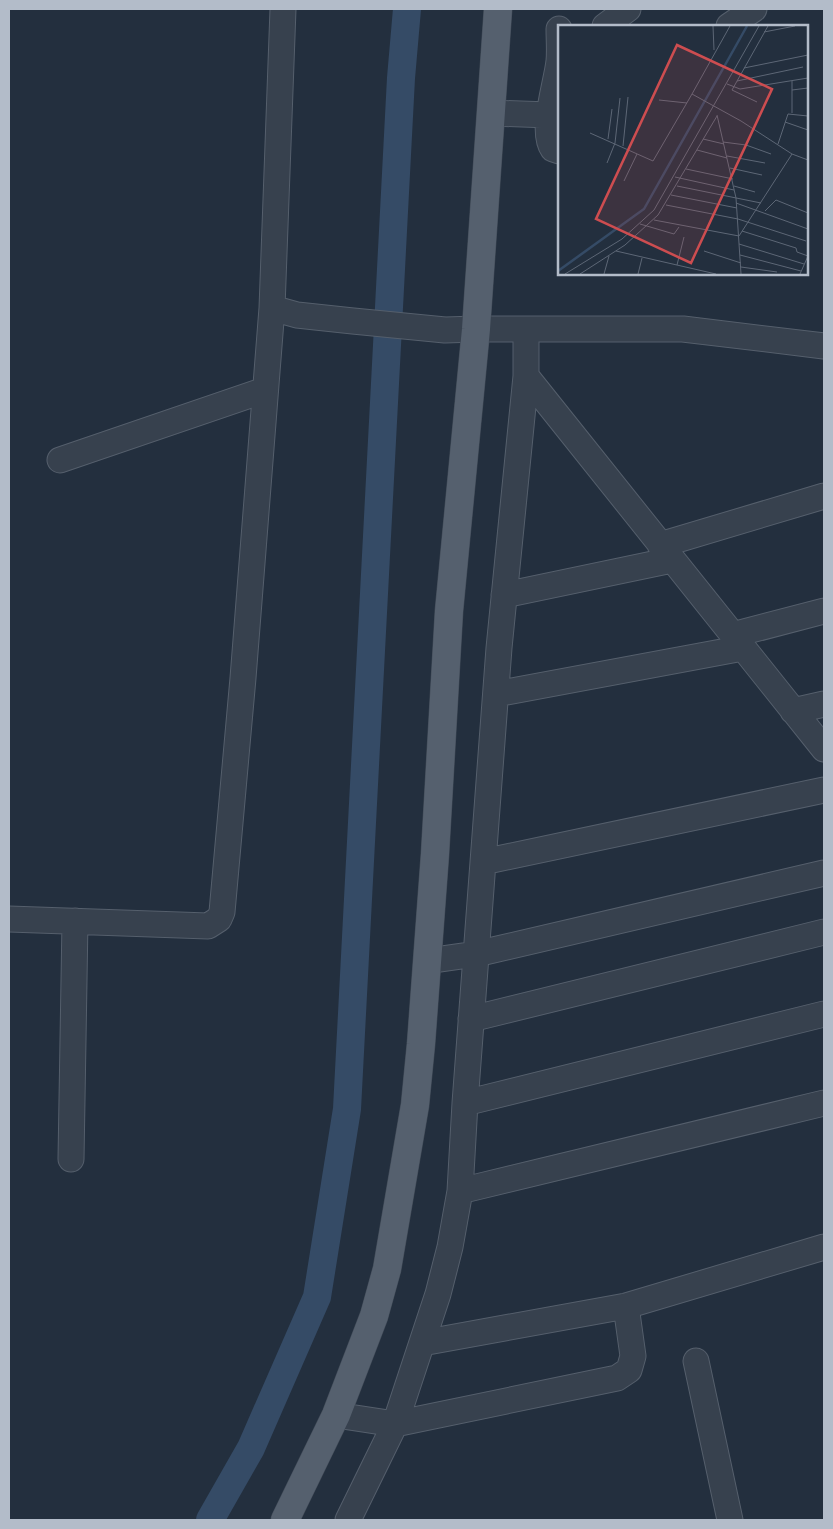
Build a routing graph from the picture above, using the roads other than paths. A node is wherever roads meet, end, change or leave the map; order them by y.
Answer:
1 (283, 9) edge
2 (498, 9) edge
3 (560, 9) edge
4 (628, 9) edge
5 (754, 9) edge
6 (559, 25) edge
7 (605, 25) edge
8 (730, 25) edge
9 (558, 72) edge
10 (491, 113) junction
11 (554, 114) edge
12 (558, 150) edge
13 (272, 308) junction
14 (476, 329) junction
15 (526, 330) junction
16 (824, 346) edge
17 (526, 376) junction
18 (266, 390) junction
19 (60, 460) dead end
20 (824, 496) edge
21 (666, 553) junction
22 (504, 595) junction
23 (824, 612) edge
24 (737, 642) junction
25 (496, 694) junction
26 (824, 704) edge
27 (793, 711) junction
28 (824, 749) edge
29 (824, 790) edge
30 (483, 862) junction
31 (824, 873) edge
32 (9, 919) edge
33 (75, 921) junction
34 (824, 932) edge
35 (476, 954) junction
36 (427, 961) junction
37 (824, 1014) edge
38 (471, 1019) junction
39 (465, 1103) junction
40 (824, 1103) edge
41 (71, 1159) dead end
42 (460, 1191) junction
43 (824, 1247) edge
44 (626, 1306) junction
45 (422, 1343) junction
46 (696, 1361) dead end
47 (336, 1414) junction
48 (395, 1424) junction
49 (285, 1520) edge
50 (348, 1520) edge
51 (730, 1520) edge

1 - 13 street
2 - 10 main road
3 - 6 street
4 - 7 street
5 - 8 street
9 - 11 street
10 - 11 street
10 - 14 main road
11 - 12 street
13 - 14 street
13 - 18 street
14 - 15 street
14 - 36 main road
15 - 16 street
15 - 17 street
17 - 21 street
17 - 22 street
18 - 19 street
18 - 33 street
20 - 21 street
21 - 22 street
21 - 24 street
22 - 25 street
23 - 24 street
24 - 25 street
24 - 27 street
25 - 30 street
26 - 27 street
27 - 28 street
29 - 30 street
30 - 35 street
31 - 35 street
32 - 33 street
33 - 41 street
34 - 38 street
35 - 36 street
35 - 38 street
36 - 47 main road
37 - 39 street
38 - 39 street
39 - 42 street
40 - 42 street
42 - 45 street
43 - 44 street
44 - 45 street
44 - 48 street
45 - 48 street
46 - 51 street
47 - 48 street
47 - 49 main road
48 - 50 street

